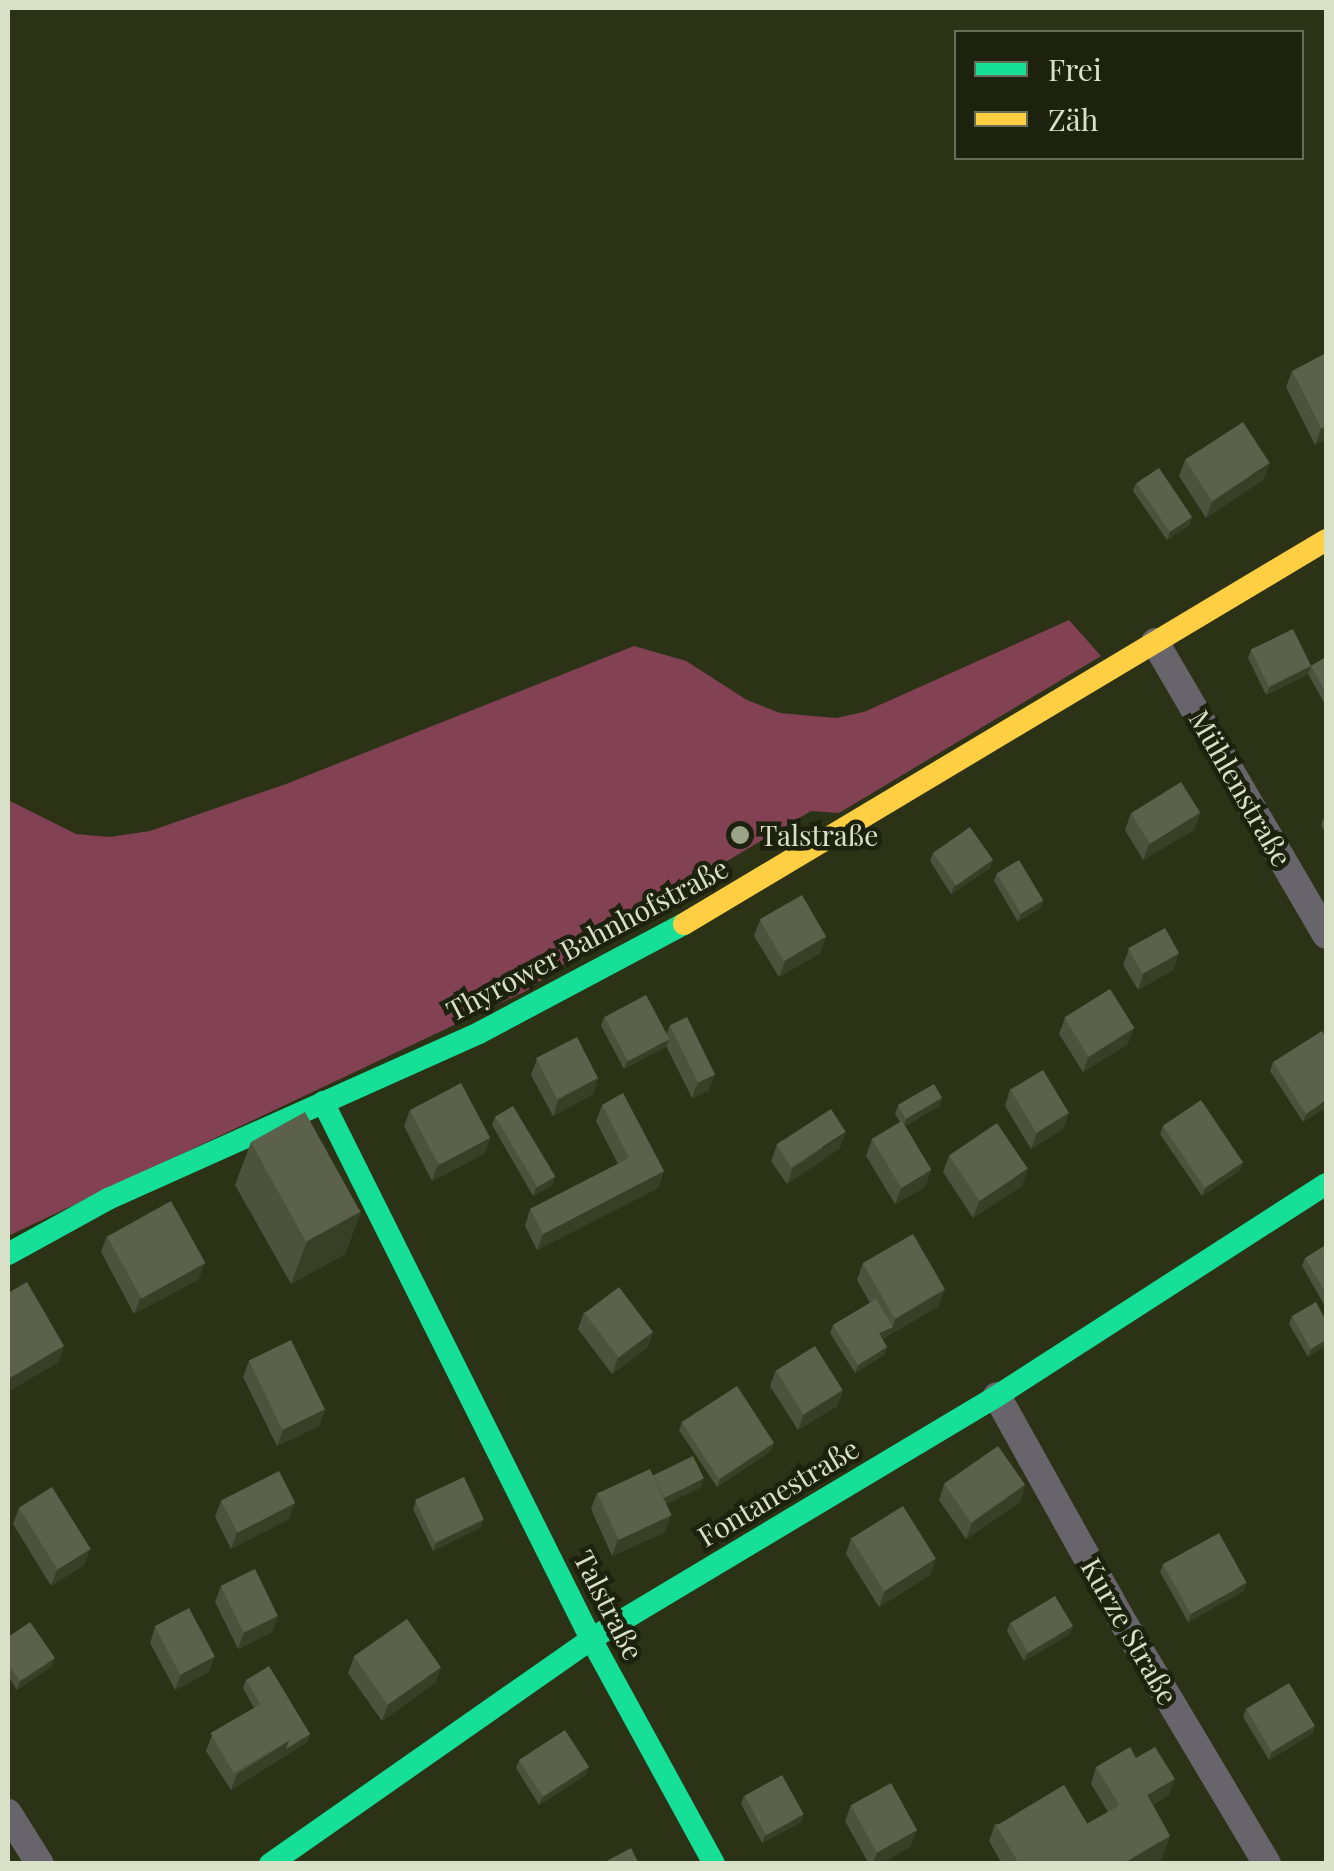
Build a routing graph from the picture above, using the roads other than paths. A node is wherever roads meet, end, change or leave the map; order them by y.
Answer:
1 (1326, 540) edge
2 (1154, 642) junction
3 (1326, 935) edge
4 (322, 1102) junction
5 (1326, 1184) edge
6 (8, 1254) edge
7 (997, 1396) junction
8 (591, 1639) junction
9 (8, 1812) edge
10 (40, 1864) edge
11 (270, 1864) edge
12 (714, 1864) edge
13 (1268, 1864) edge

1 - 2 street, Thyrower Bahnhofstraße
2 - 3 street, Mühlenstraße
2 - 4 street, Thyrower Bahnhofstraße
4 - 6 street, Thyrower Bahnhofstraße
4 - 8 street, Talstraße
5 - 7 street, Fontanestraße
7 - 8 street, Fontanestraße
7 - 13 street, Kurze Straße
8 - 11 street, Fontanestraße
8 - 12 street, Talstraße
9 - 10 street

